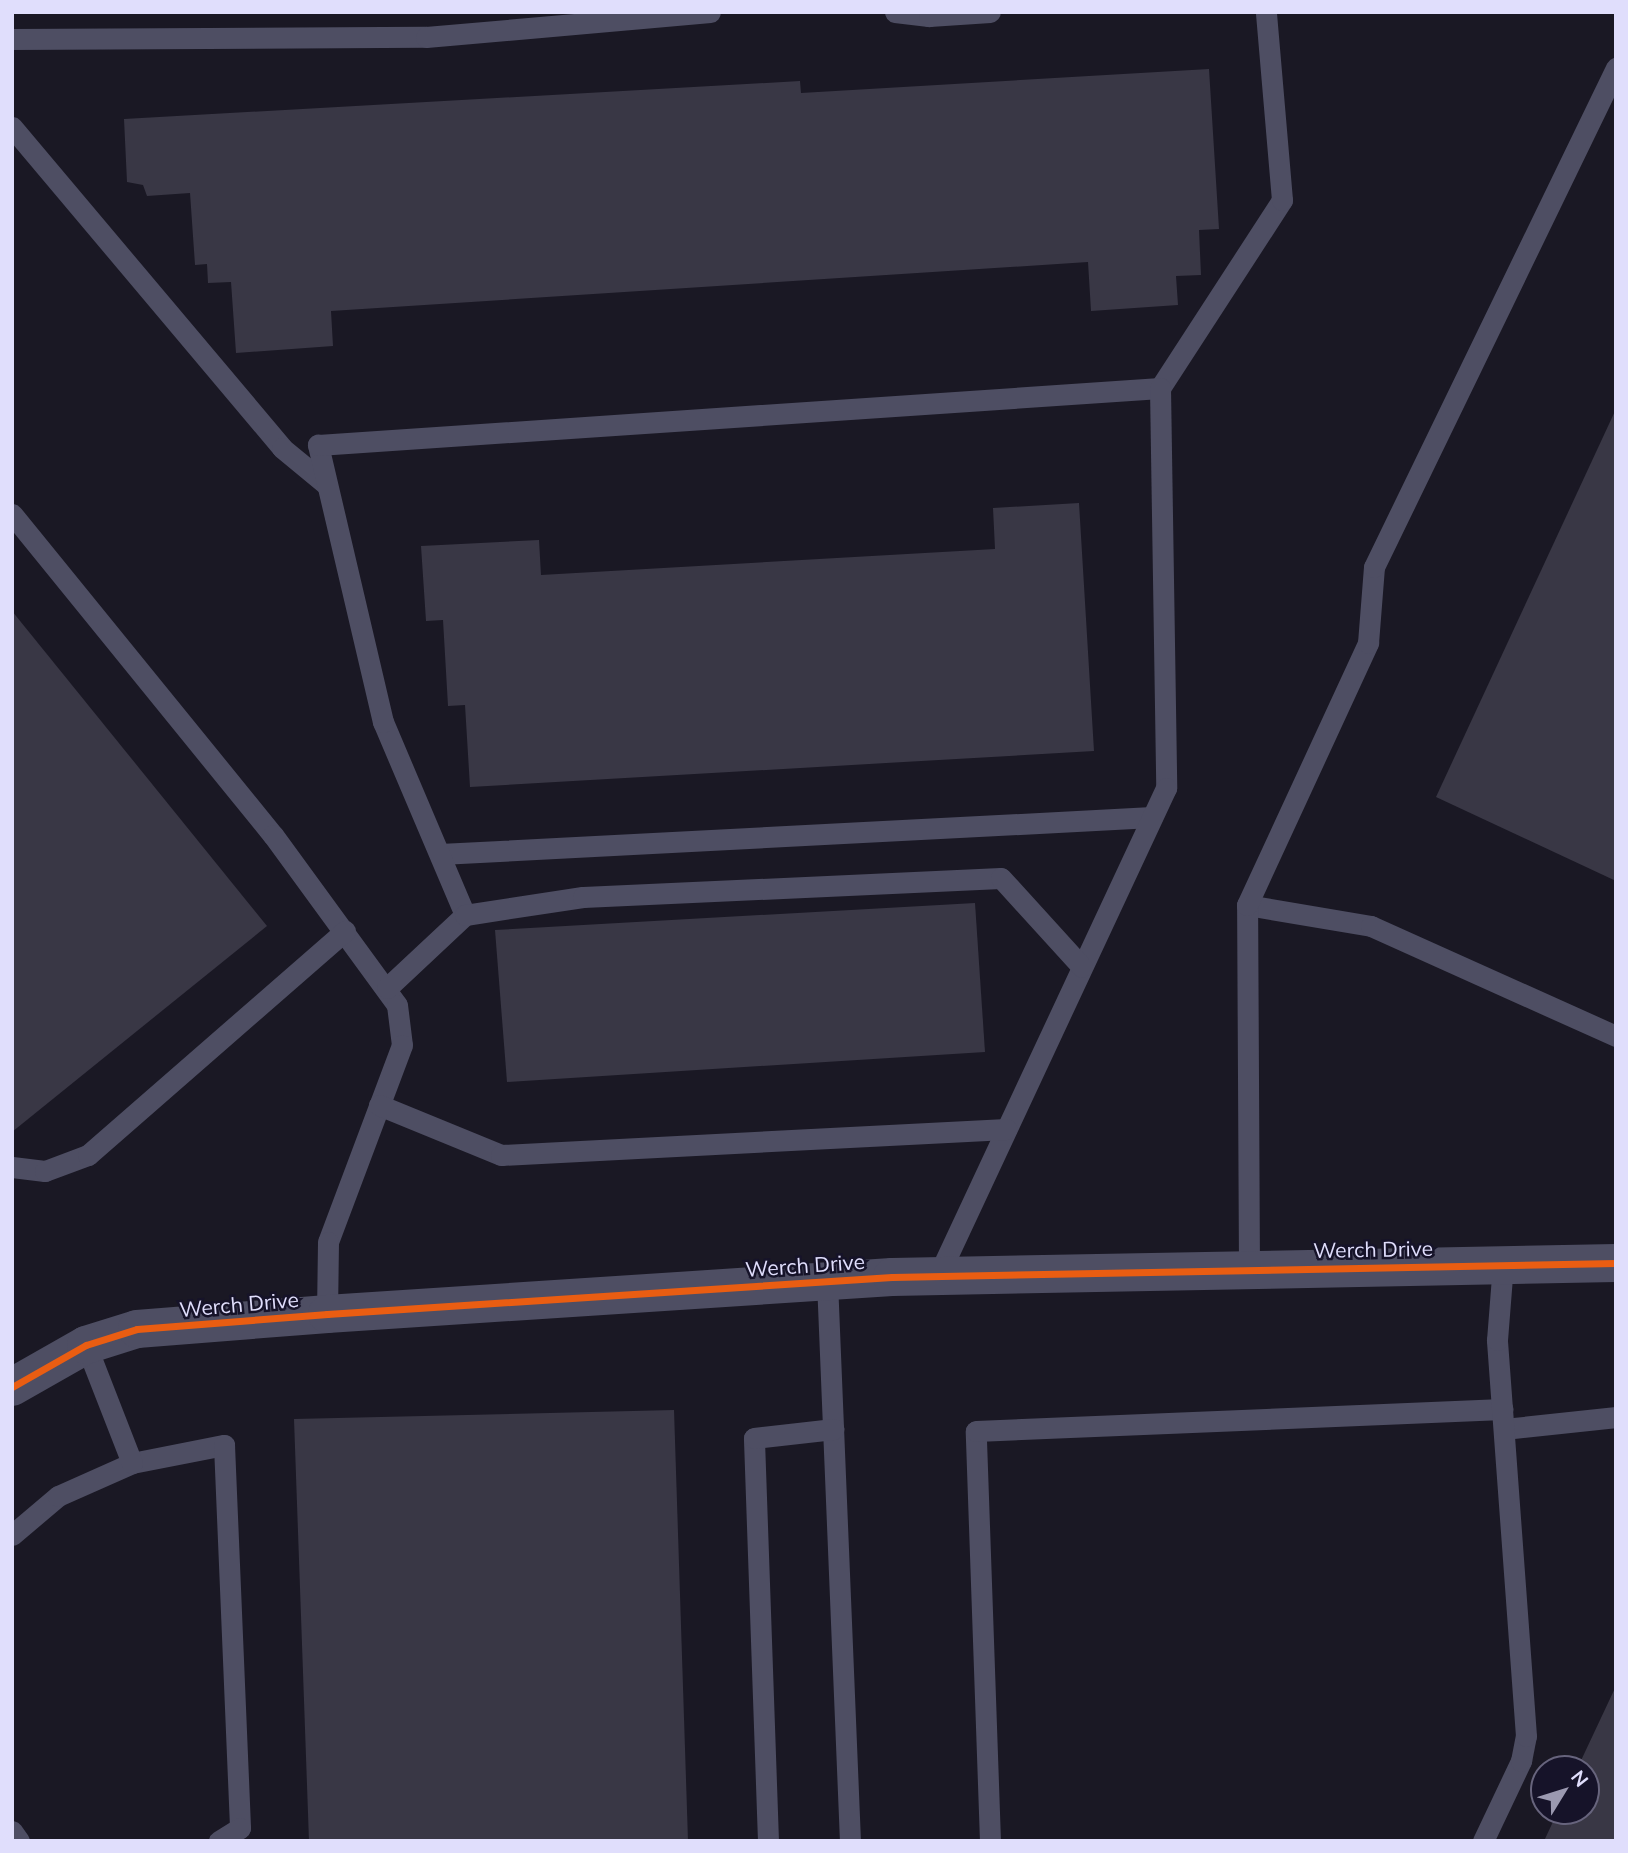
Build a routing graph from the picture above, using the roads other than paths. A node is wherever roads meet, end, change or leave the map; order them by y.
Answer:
1 (710, 12) edge
2 (895, 12) edge
3 (990, 12) edge
4 (1265, 12) edge
5 (12, 39) edge
6 (1616, 68) edge
7 (12, 127) edge
8 (1160, 388) junction
9 (327, 485) junction
10 (12, 514) edge
11 (1152, 817) junction
12 (440, 854) junction
13 (1247, 905) junction
14 (466, 915) junction
15 (345, 931) junction
16 (1082, 967) junction
17 (387, 988) junction
18 (1616, 1036) edge
19 (379, 1105) junction
20 (1006, 1129) junction
21 (12, 1167) edge
22 (1503, 1263) junction
23 (1616, 1263) edge
24 (1249, 1269) junction
25 (938, 1276) junction
26 (827, 1281) junction
27 (327, 1314) junction
28 (86, 1345) junction
29 (12, 1387) edge
30 (1616, 1417) edge
31 (1503, 1419) junction
32 (833, 1429) junction
33 (132, 1463) junction
34 (12, 1535) edge
35 (12, 1831) edge
36 (19, 1841) edge
37 (219, 1841) edge
38 (768, 1841) edge
39 (850, 1841) edge
40 (990, 1841) edge
41 (1483, 1841) edge

1 - 5 lane
2 - 3 lane
4 - 8 lane
6 - 13 lane
7 - 9 lane
8 - 9 lane
8 - 11 lane
9 - 12 lane
10 - 15 lane
11 - 12 lane
11 - 16 lane
12 - 14 lane
13 - 18 lane
13 - 24 lane
14 - 16 lane
14 - 17 lane
15 - 17 lane
15 - 21 lane
16 - 20 lane
17 - 19 lane
19 - 20 lane
19 - 27 lane
20 - 25 lane
22 - 23 street, Werch Drive
22 - 24 street, Werch Drive
22 - 31 lane
24 - 25 street, Werch Drive
25 - 26 street, Werch Drive
26 - 27 street, Werch Drive
26 - 32 lane
27 - 28 street, Werch Drive
28 - 29 street, Werch Drive
28 - 33 lane
30 - 31 lane
31 - 40 lane
31 - 41 lane
32 - 38 lane
32 - 39 lane
33 - 34 lane
33 - 37 lane
35 - 36 lane

